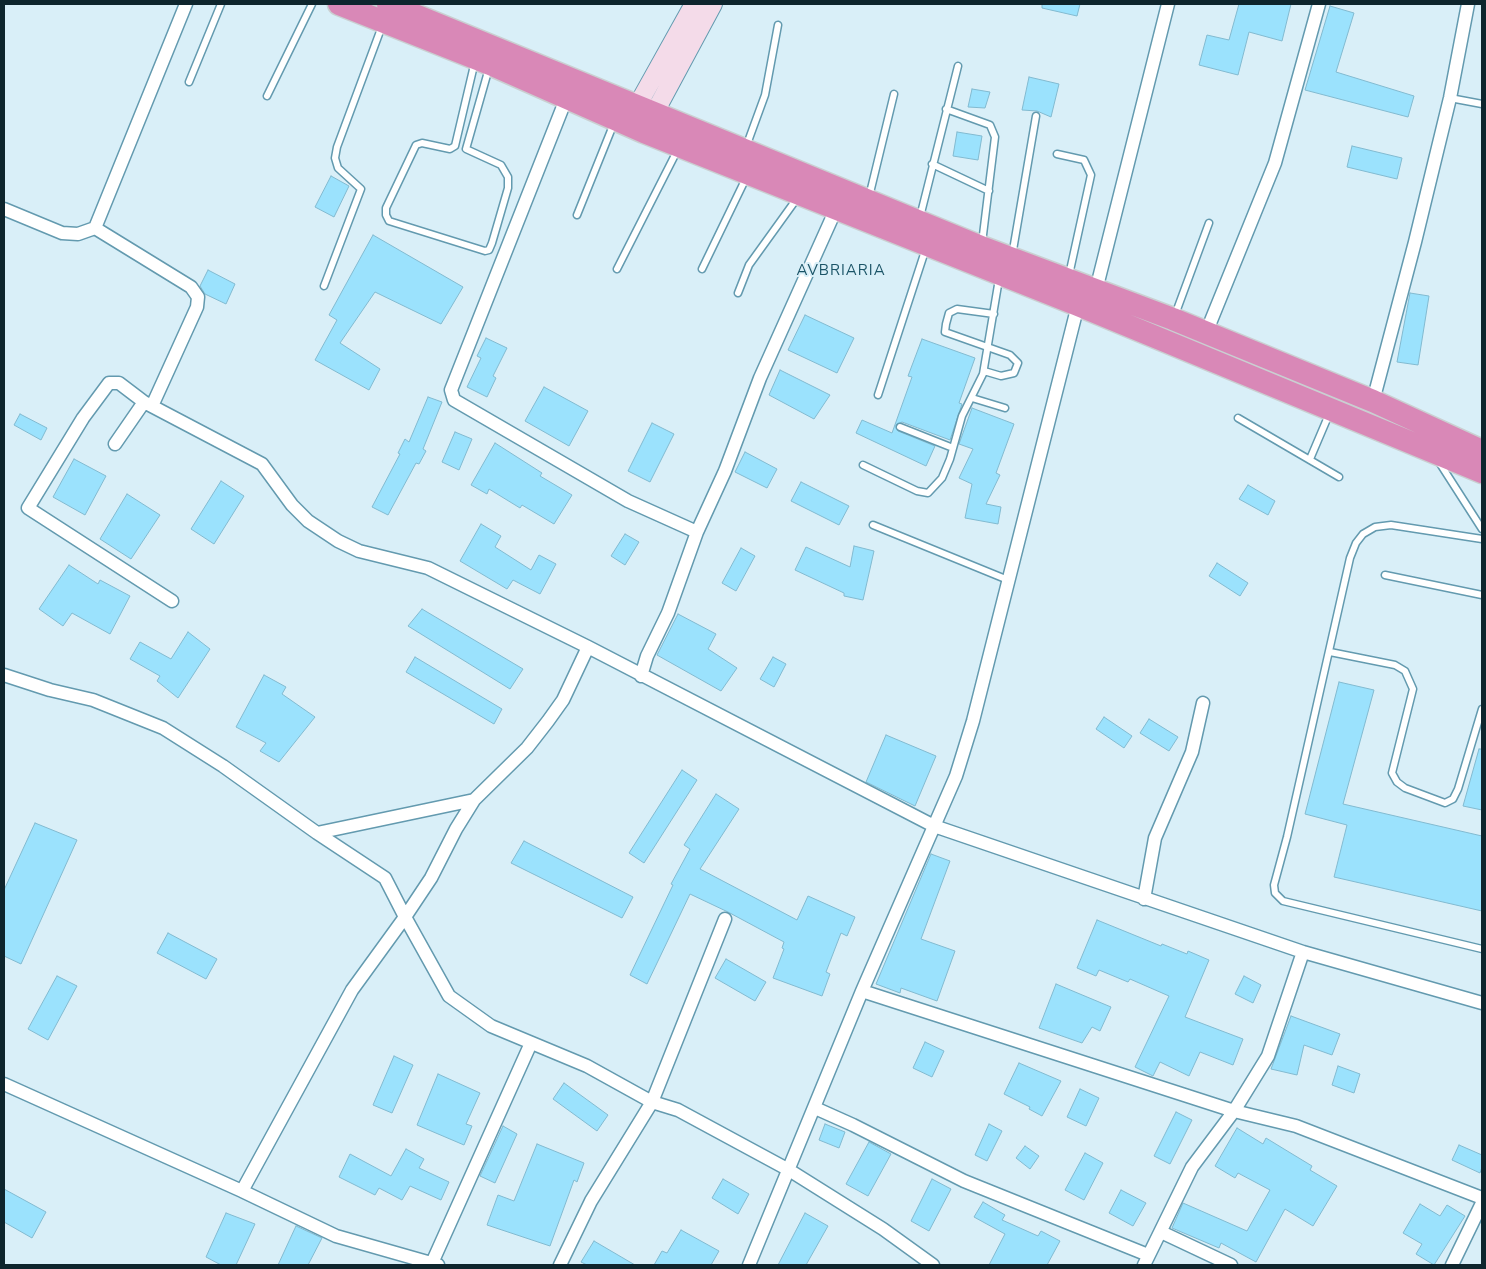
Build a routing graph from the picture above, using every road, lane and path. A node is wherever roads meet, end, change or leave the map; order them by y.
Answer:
1 (186, 4) edge
2 (221, 4) edge
3 (312, 4) edge
4 (339, 4) edge
5 (694, 4) edge
6 (713, 4) edge
7 (1168, 4) edge
8 (1319, 4) edge
9 (1468, 4) edge
10 (386, 13) edge
11 (778, 25) dead end
12 (483, 61) junction
13 (958, 66) dead end
14 (189, 82) dead end
15 (894, 94) dead end
16 (267, 96) dead end
17 (1450, 98) junction
18 (566, 99) junction
19 (1482, 104) edge
20 (946, 109) junction
21 (1036, 116) dead end
22 (635, 119) junction
23 (680, 146) junction
24 (744, 150) junction
25 (1057, 154) dead end
26 (932, 164) junction
27 (749, 173) junction
28 (989, 192) junction
29 (800, 194) junction
30 (868, 200) junction
31 (4, 209) edge
32 (836, 209) junction
33 (577, 215) dead end
34 (919, 220) junction
35 (1210, 223) dead end
36 (95, 228) junction
37 (927, 247) junction
38 (981, 247) junction
39 (1006, 266) junction
40 (617, 269) dead end
41 (702, 269) dead end
42 (1068, 279) junction
43 (324, 286) dead end
44 (1096, 290) junction
45 (738, 293) dead end
46 (1078, 305) junction
47 (994, 314) junction
48 (1173, 319) junction
49 (1206, 333) junction
50 (989, 347) junction
51 (984, 371) junction
52 (878, 395) dead end
53 (972, 398) junction
54 (1372, 401) junction
55 (148, 404) junction
56 (1005, 408) dead end
57 (1332, 409) junction
58 (1238, 418) dead end
59 (900, 427) dead end
60 (115, 444) dead end
61 (953, 448) junction
62 (1432, 450) junction
63 (1482, 451) edge
64 (1310, 459) junction
65 (863, 465) dead end
66 (1482, 472) edge
67 (1339, 476) dead end
68 (873, 525) dead end
69 (1482, 528) edge
70 (697, 532) junction
71 (1482, 539) edge
72 (1385, 576) dead end
73 (1008, 580) junction
74 (1482, 595) edge
75 (172, 601) dead end
76 (588, 647) junction
77 (1330, 652) junction
78 (4, 675) edge
79 (641, 676) junction
80 (1203, 704) dead end
81 (1482, 709) edge
82 (474, 800) junction
83 (934, 826) junction
84 (317, 833) junction
85 (1144, 899) junction
86 (405, 917) junction
87 (725, 919) dead end
88 (1482, 949) edge
89 (1303, 952) junction
90 (862, 991) junction
91 (1482, 1003) edge
92 (531, 1043) junction
93 (4, 1084) edge
94 (652, 1102) junction
95 (815, 1108) junction
96 (1234, 1111) junction
97 (789, 1170) junction
98 (242, 1191) junction
99 (1482, 1198) edge
100 (1482, 1203) edge
101 (1161, 1232) junction
102 (1146, 1260) edge
103 (435, 1264) edge
104 (560, 1265) edge
105 (749, 1265) edge
106 (933, 1265) edge
107 (1231, 1265) edge
108 (1452, 1265) edge

1 - 36 street
2 - 14 lane
3 - 16 lane
4 - 10 highway
5 - 22 street
6 - 22 street
7 - 44 street
8 - 49 street
9 - 17 street
10 - 12 highway
10 - 22 highway
10 - 43 lane
11 - 24 lane
12 - 12 lane
12 - 18 highway
13 - 20 lane
15 - 30 lane
17 - 19 lane
17 - 54 street
18 - 22 highway
18 - 70 street
20 - 26 lane
20 - 28 lane
21 - 39 lane
22 - 23 highway
22 - 24 highway
22 - 33 lane
23 - 27 highway
23 - 40 lane
24 - 30 highway
25 - 42 lane
26 - 28 lane
26 - 34 lane
27 - 29 highway
27 - 41 lane
28 - 38 lane
29 - 32 highway
29 - 45 lane
30 - 34 highway
31 - 36 street
32 - 37 highway
32 - 70 street
34 - 38 highway
35 - 48 lane
36 - 55 street
37 - 39 highway
37 - 52 lane
38 - 39 highway
39 - 42 highway
39 - 46 highway
39 - 47 lane
42 - 44 highway
44 - 48 highway
46 - 57 highway
46 - 73 street
47 - 50 lane
47 - 50 lane
48 - 49 highway
49 - 54 highway
50 - 51 lane
50 - 51 lane
51 - 53 lane
53 - 56 lane
53 - 61 lane
54 - 63 highway
55 - 60 street
55 - 75 street
55 - 76 street
57 - 62 highway
57 - 64 lane
58 - 64 lane
59 - 61 lane
61 - 65 lane
62 - 66 highway
62 - 69 lane
64 - 67 lane
68 - 73 lane
70 - 79 street
71 - 77 lane
72 - 74 lane
73 - 83 street
76 - 79 street
76 - 82 street
77 - 81 lane
77 - 88 lane
78 - 84 street
79 - 83 street
80 - 85 street
82 - 84 street
82 - 86 street
83 - 85 street
83 - 90 street
84 - 86 street
85 - 89 street
86 - 92 street
86 - 98 street
87 - 94 street
89 - 91 street
89 - 96 street
90 - 95 street
90 - 96 street
92 - 94 street
92 - 103 street
93 - 98 street
94 - 97 street
94 - 104 street
95 - 97 street
95 - 102 street
96 - 99 street
96 - 101 street
97 - 105 street
97 - 106 street
98 - 103 street
100 - 108 street
101 - 102 street
101 - 107 street

